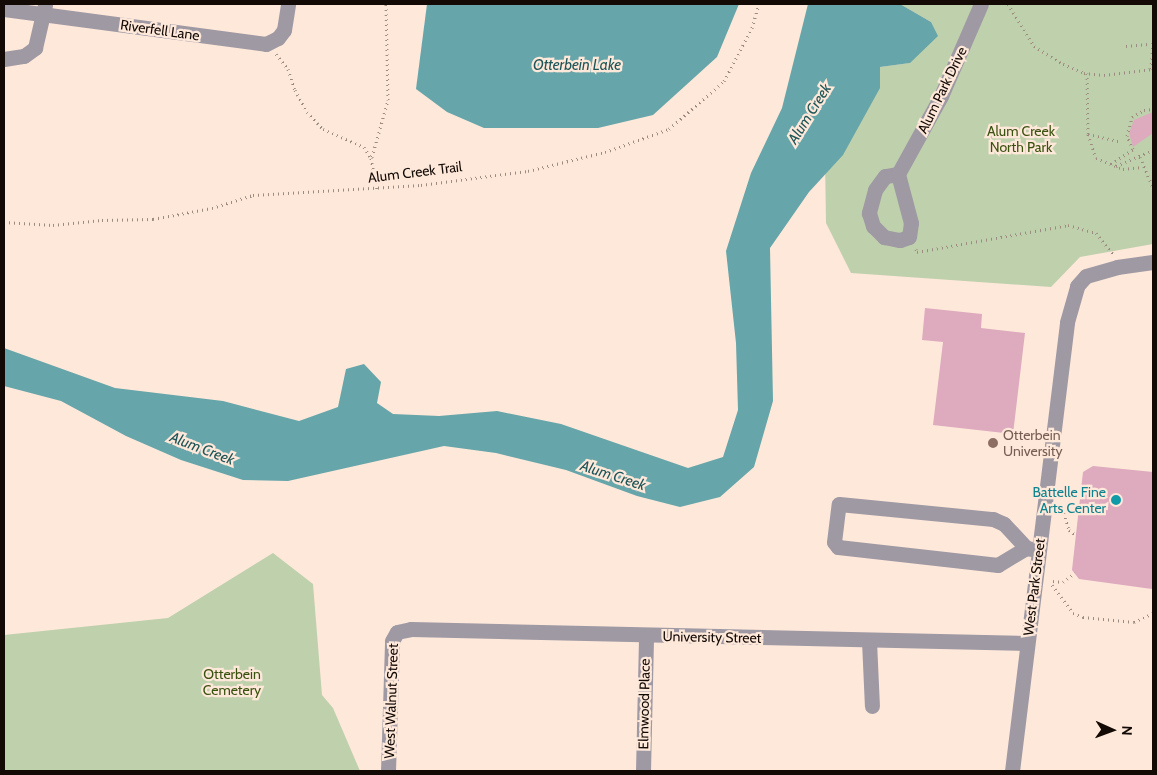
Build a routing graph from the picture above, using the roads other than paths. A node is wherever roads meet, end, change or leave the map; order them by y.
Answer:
1 (288, 4) edge
2 (981, 4) edge
3 (44, 8) edge
4 (4, 9) edge
5 (4, 59) edge
6 (898, 174) junction
7 (1153, 262) edge
8 (1033, 549) junction
9 (397, 632) joint
10 (646, 636) junction
11 (869, 640) junction
12 (1027, 643) junction
13 (872, 706) dead end
14 (388, 771) edge
15 (643, 771) edge
16 (1012, 771) edge

1 - 3 street, Riverfell Lane
2 - 6 street, Alum Park Drive
3 - 4 street, Riverfell Lane
3 - 5 street
6 - 6 street
7 - 8 street, West Park Street
8 - 8 street
8 - 12 street, West Park Street
9 - 10 street, University Street
9 - 14 street, West Walnut Street
10 - 11 street, University Street
10 - 15 street, Elmwood Place
11 - 12 street, University Street
11 - 13 street
12 - 16 street, West Park Street

